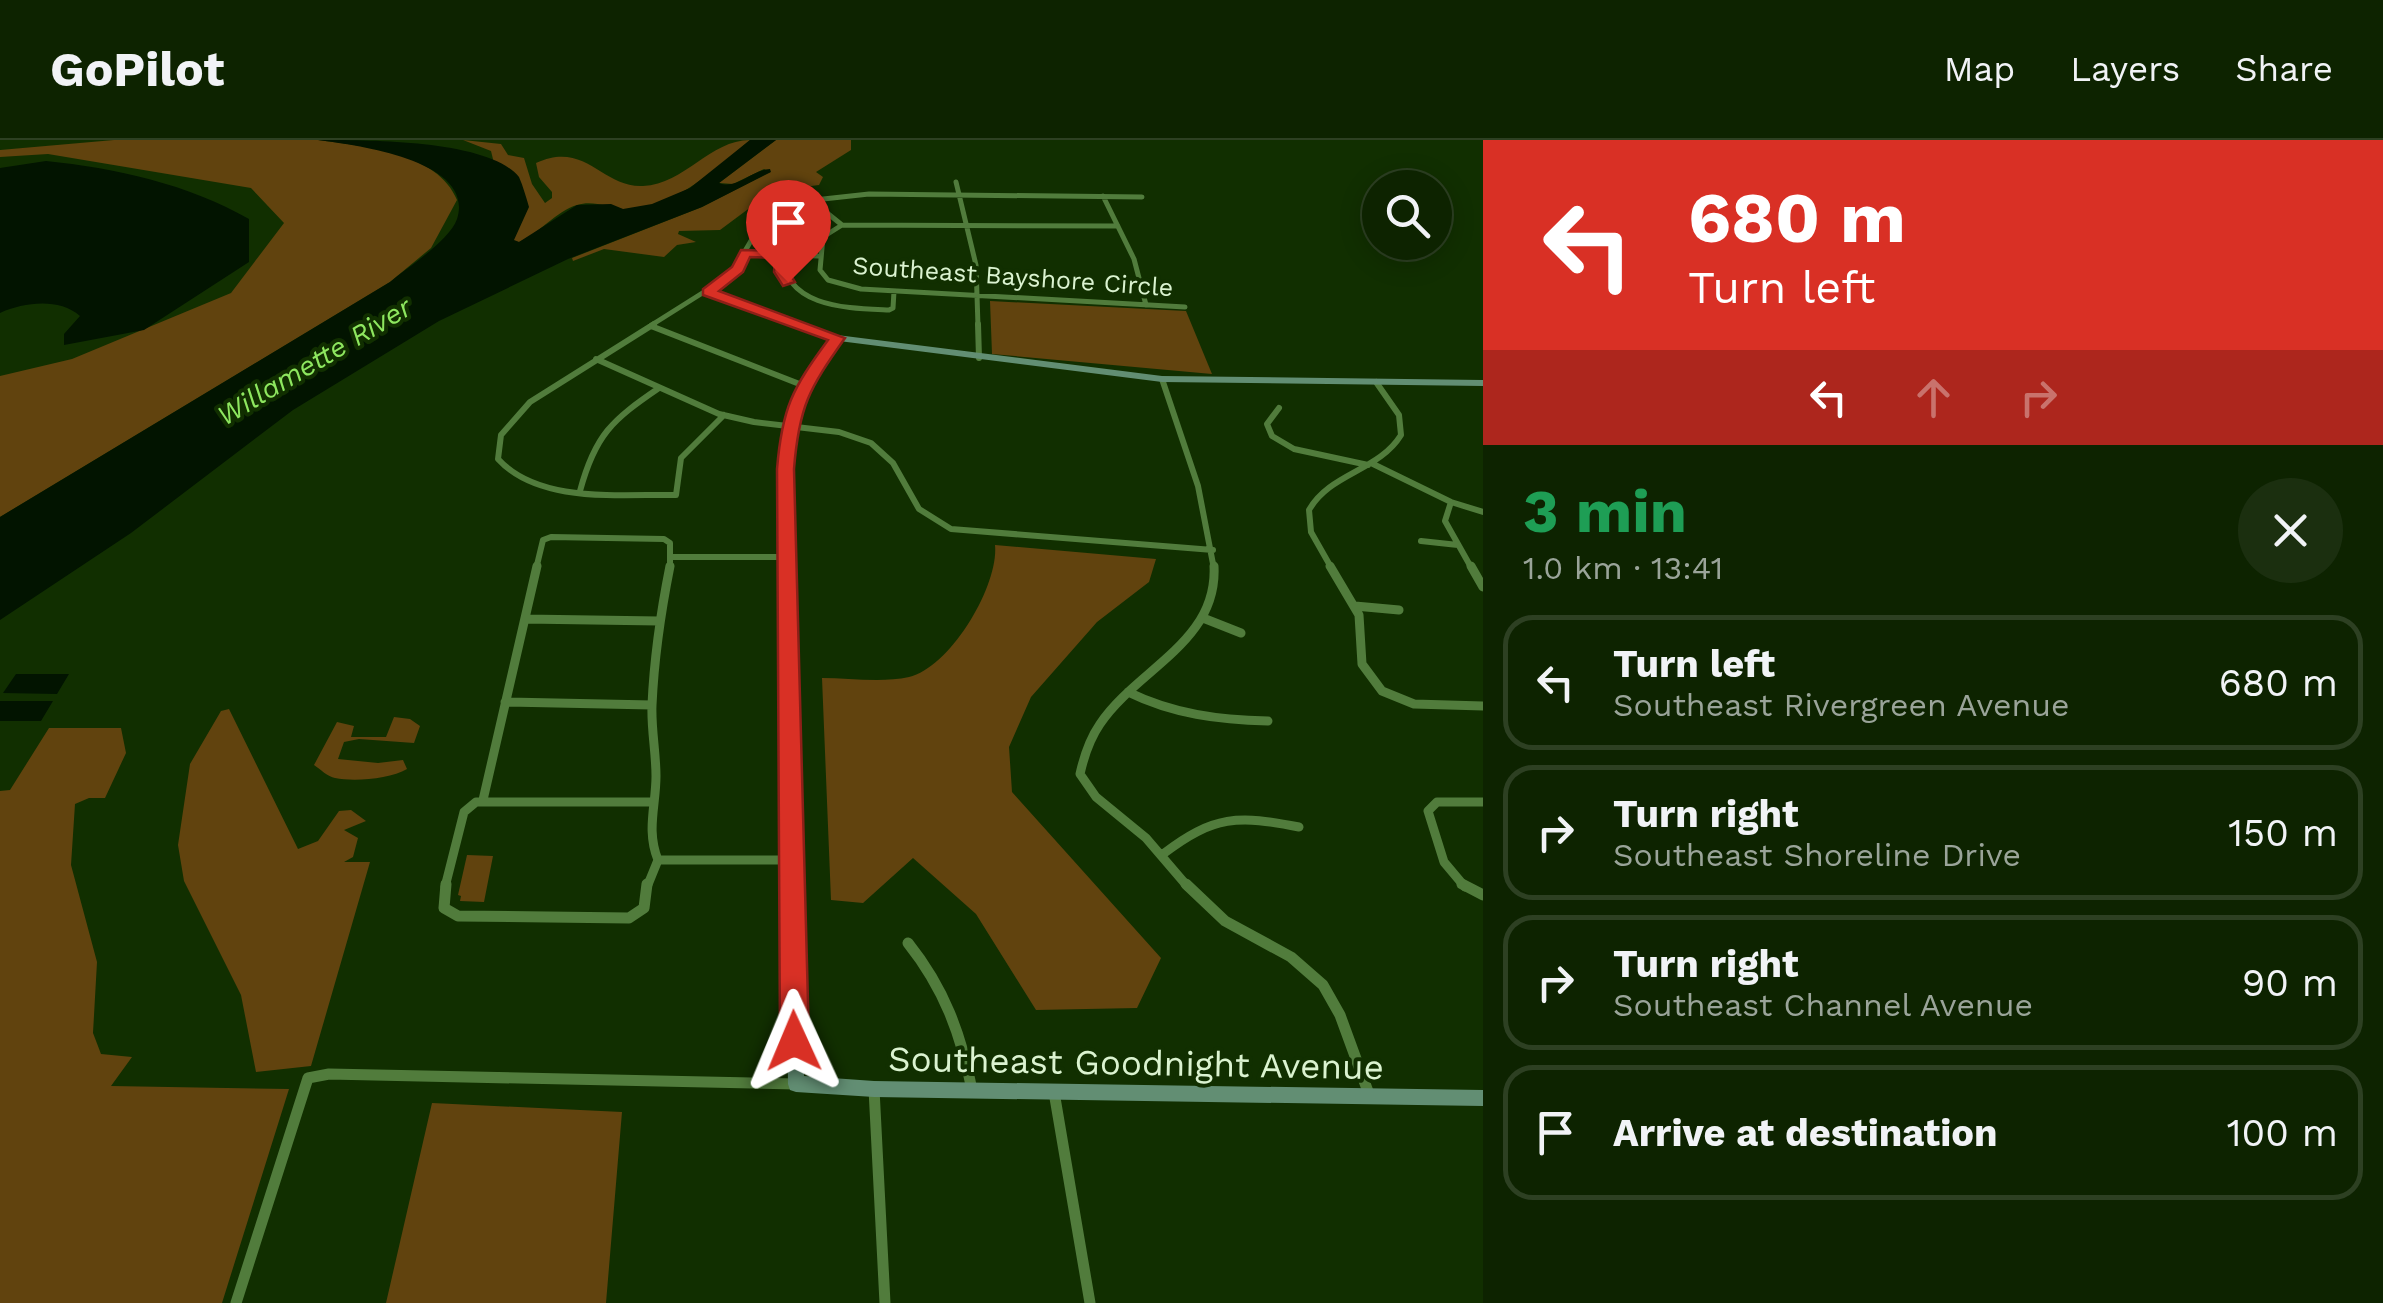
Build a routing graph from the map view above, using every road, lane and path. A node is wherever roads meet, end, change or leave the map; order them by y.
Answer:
1 (956, 182) dead end
2 (960, 194) junction
3 (1103, 196) junction
4 (1142, 197) dead end
5 (811, 200) junction
6 (842, 225) junction
7 (968, 225) junction
8 (1118, 226) junction
9 (746, 253) junction
10 (782, 254) junction
11 (818, 256) junction
12 (894, 291) junction
13 (708, 292) junction
14 (977, 296) junction
15 (1146, 305) junction
16 (1185, 307) dead end
17 (651, 326) junction
18 (837, 338) junction
19 (978, 358) junction
20 (596, 359) junction
21 (1162, 378) junction
22 (1376, 382) junction
23 (1482, 385) edge
24 (802, 386) junction
25 (660, 388) junction
26 (1279, 408) dead end
27 (724, 415) junction
28 (789, 425) junction
29 (1370, 464) junction
30 (580, 492) junction
31 (676, 494) joint
32 (1451, 502) junction
33 (1483, 512) edge
34 (1420, 541) dead end
35 (1458, 545) junction
36 (1213, 550) junction
37 (786, 556) junction
38 (672, 557) junction
39 (1483, 586) edge
40 (1356, 606) junction
41 (1399, 610) dead end
42 (1202, 618) junction
43 (525, 619) junction
44 (659, 620) junction
45 (1241, 633) dead end
46 (1128, 692) junction
47 (505, 702) junction
48 (652, 704) junction
49 (1483, 706) edge
50 (1268, 721) dead end
51 (483, 800) junction
52 (651, 802) junction
53 (1483, 802) edge
54 (1299, 827) dead end
55 (1163, 854) junction
56 (658, 860) junction
57 (790, 860) junction
58 (1483, 895) edge
59 (908, 943) dead end
60 (796, 1084) junction
61 (874, 1088) junction
62 (972, 1090) junction
63 (1054, 1092) junction
64 (1370, 1096) junction
65 (1483, 1098) edge
66 (236, 1303) edge
67 (885, 1303) edge
68 (1090, 1303) edge

1 - 2 street
2 - 3 street
2 - 5 street
2 - 7 street
3 - 4 street
3 - 8 street
5 - 6 street
5 - 9 street
6 - 7 street, Southeast Bayshore Circle
6 - 11 street, Southeast Bayshore Circle
7 - 8 street, Southeast Bayshore Circle
7 - 14 street
8 - 15 street
9 - 10 street
9 - 13 street
10 - 11 street
10 - 12 street
11 - 12 street, Southeast Bayshore Circle
12 - 14 street, Southeast Bayshore Circle
13 - 17 street
13 - 18 street
14 - 15 street, Southeast Bayshore Circle
14 - 19 street
15 - 16 street, Southeast Bayshore Circle
17 - 20 street
17 - 24 street
18 - 19 street
18 - 24 street
19 - 21 street
20 - 25 street
20 - 30 street
21 - 22 street
21 - 36 street
22 - 23 street
22 - 29 street
24 - 28 street
25 - 27 street
25 - 30 street
26 - 29 street
27 - 28 street
27 - 31 street
28 - 36 street
28 - 37 street
29 - 32 street
29 - 40 street
30 - 31 street
32 - 33 street
32 - 35 street
34 - 35 street
35 - 39 street
36 - 42 street
37 - 38 street
37 - 57 street
38 - 43 street
38 - 44 street
40 - 41 street
40 - 49 street
42 - 45 street
42 - 46 street
43 - 44 street
43 - 47 street
44 - 48 street
46 - 50 street
46 - 55 street
47 - 48 street
47 - 51 street
48 - 52 street
51 - 52 street
51 - 56 street
52 - 56 street
53 - 58 street
54 - 55 street
55 - 64 street
56 - 57 street
57 - 60 street
59 - 62 street
60 - 61 street, Southeast Goodnight Avenue
60 - 66 street, Southeast Goodnight Avenue
61 - 62 street, Southeast Goodnight Avenue
61 - 67 street
62 - 63 street, Southeast Goodnight Avenue
63 - 64 street, Southeast Goodnight Avenue
63 - 68 street
64 - 65 street, Southeast Goodnight Avenue

